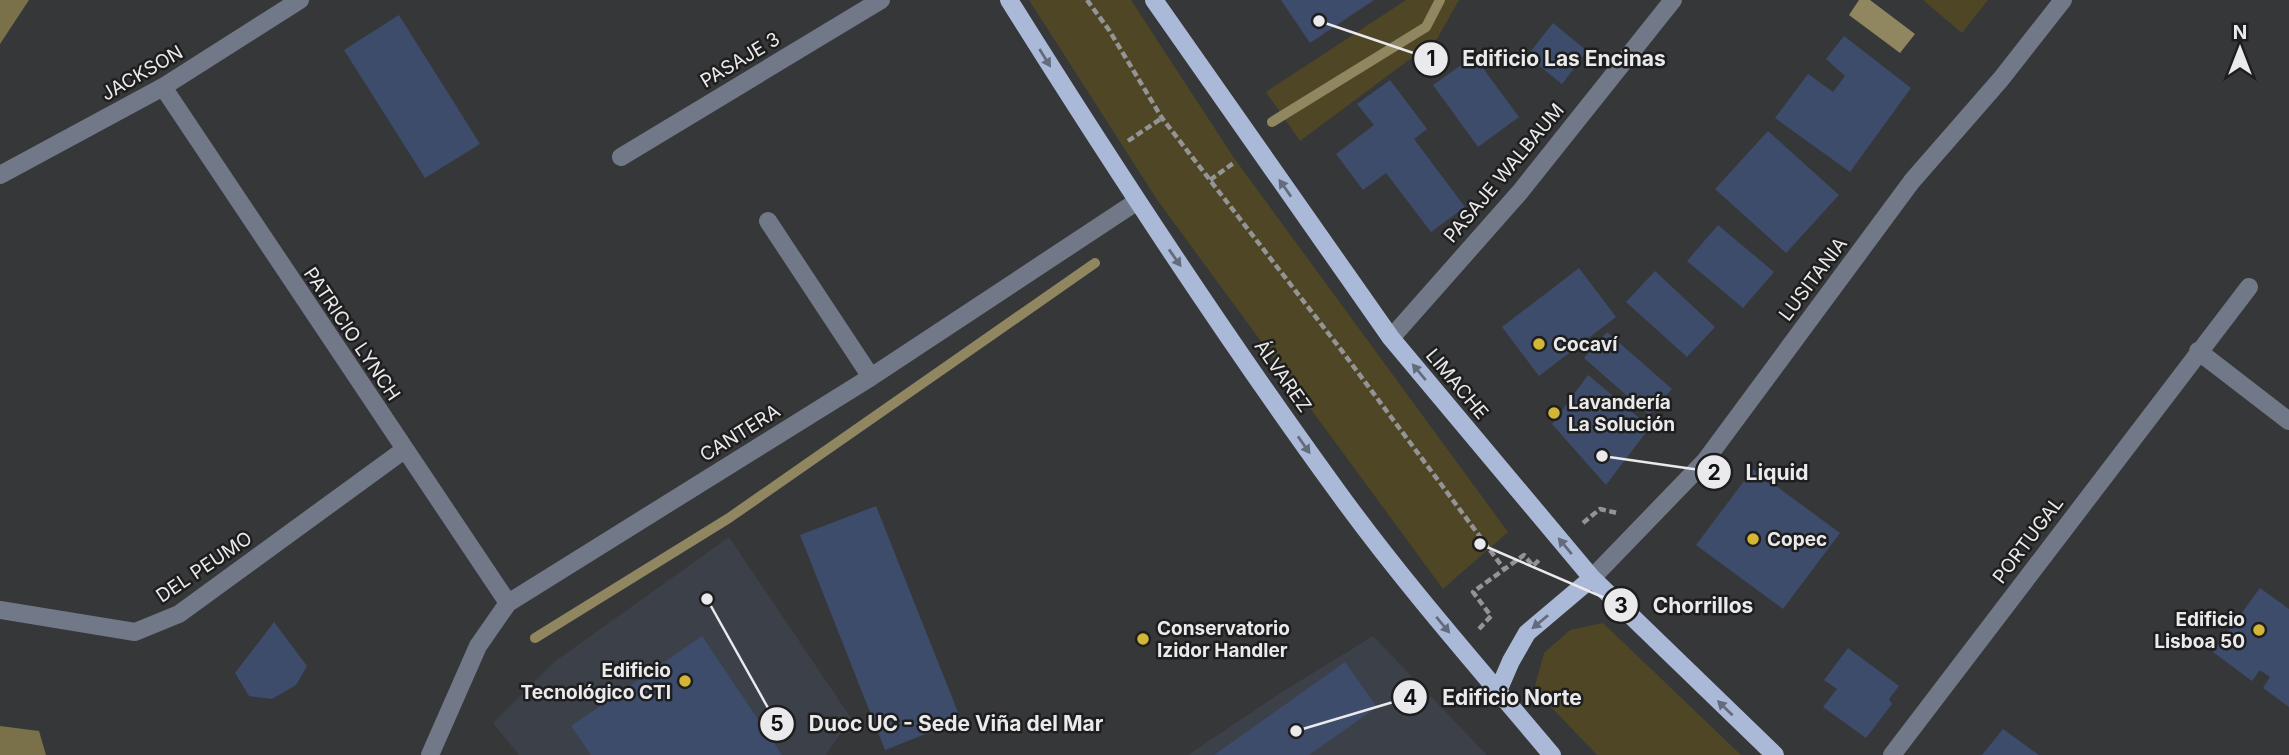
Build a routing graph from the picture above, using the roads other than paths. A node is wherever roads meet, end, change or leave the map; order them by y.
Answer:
1 (300, 0) edge
2 (880, 0) edge
3 (1009, 0) edge
4 (1154, 0) edge
5 (1673, 0) edge
6 (2063, 0) edge
7 (163, 87) junction
8 (621, 157) dead end
9 (0, 175) edge
10 (1136, 202) junction
11 (768, 221) dead end
12 (2249, 287) dead end
13 (1391, 338) junction
14 (2198, 351) junction
15 (871, 377) junction
16 (2289, 421) edge
17 (404, 450) junction
18 (1592, 578) junction
19 (508, 603) junction
20 (0, 610) edge
21 (1498, 691) junction
22 (430, 755) edge
23 (1552, 755) edge
24 (1774, 755) edge
25 (1892, 755) edge

1 - 7 street, JACKSON
2 - 8 street, PASAJE 3
3 -> 10 main road, ÁLVAREZ
13 -> 4 main road, LIMACHE
5 - 13 street, PASAJE WALBAUM
6 - 18 street, LUSITANIA
7 - 9 street, JACKSON
7 - 17 street, PATRICIO LYNCH
10 - 15 street, CANTERA
10 -> 21 main road, ÁLVAREZ
11 - 15 street
12 - 14 street, PORTUGAL
18 -> 13 main road, LIMACHE
14 - 16 street
14 - 25 street, PORTUGAL
15 - 19 street, CANTERA
17 - 19 street, PATRICIO LYNCH
17 - 20 street, DEL PEUMO
18 -> 21 main road
24 -> 18 main road, LIMACHE
19 - 22 street, CANTERA
21 - 23 main road, ÁLVAREZ

